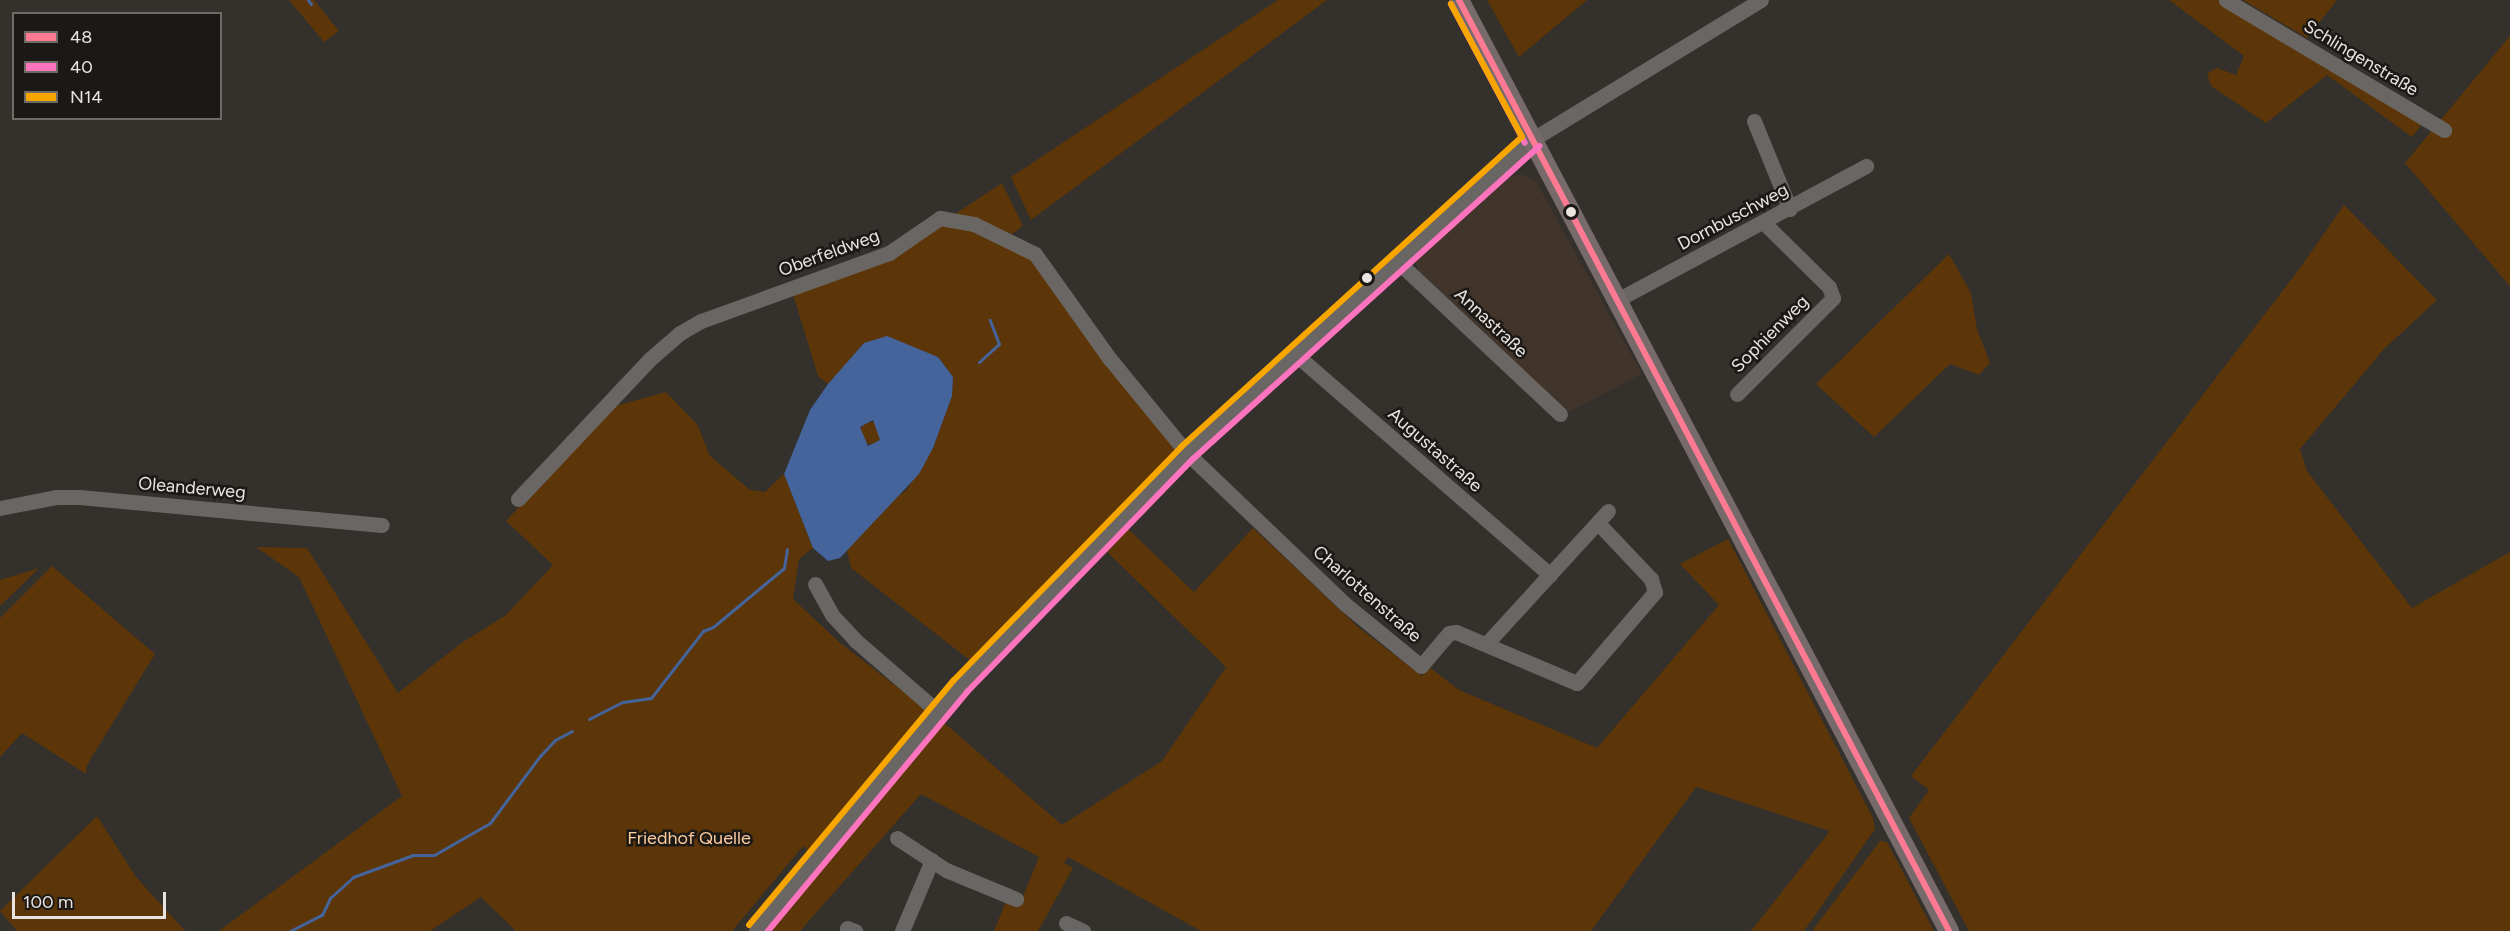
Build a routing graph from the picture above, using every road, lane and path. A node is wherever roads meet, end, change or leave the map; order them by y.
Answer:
1 (1459, 0) edge
2 (1761, 0) edge
3 (2226, 0) edge
4 (1754, 121) dead end
5 (2444, 130) dead end
6 (1533, 139) junction
7 (1866, 166) dead end
8 (1790, 209) junction
9 (1764, 223) junction
10 (1396, 260) junction
11 (1617, 300) junction
12 (1294, 353) junction
13 (1737, 394) dead end
14 (1560, 414) dead end
15 (1187, 453) junction
16 (518, 499) dead end
17 (0, 508) edge
18 (382, 525) dead end
19 (1550, 575) junction
20 (815, 584) dead end
21 (1487, 644) junction
22 (938, 712) junction
23 (897, 838) dead end
24 (932, 860) junction
25 (1016, 899) dead end
26 (1066, 923) dead end
27 (756, 931) edge
28 (902, 931) edge
29 (1083, 931) edge
30 (1949, 931) edge

1 - 6 main road
2 - 6 street
3 - 5 street, Schlingenstraße
4 - 8 street
6 - 10 street
6 - 11 main road
7 - 8 street, Dornbuschweg
8 - 9 street, Dornbuschweg
9 - 11 street, Dornbuschweg
9 - 13 street, Sophienweg
10 - 12 street
10 - 14 street, Annastraße
11 - 30 main road
12 - 15 street
12 - 19 street, Augustastraße
15 - 16 street, Oberfeldweg
15 - 21 street, Charlottenstraße
15 - 22 street
17 - 18 street, Oleanderweg
19 - 21 street
19 - 21 street, Charlottenstraße
20 - 22 street
22 - 27 street
23 - 24 street
24 - 25 street
24 - 28 street
26 - 29 street

